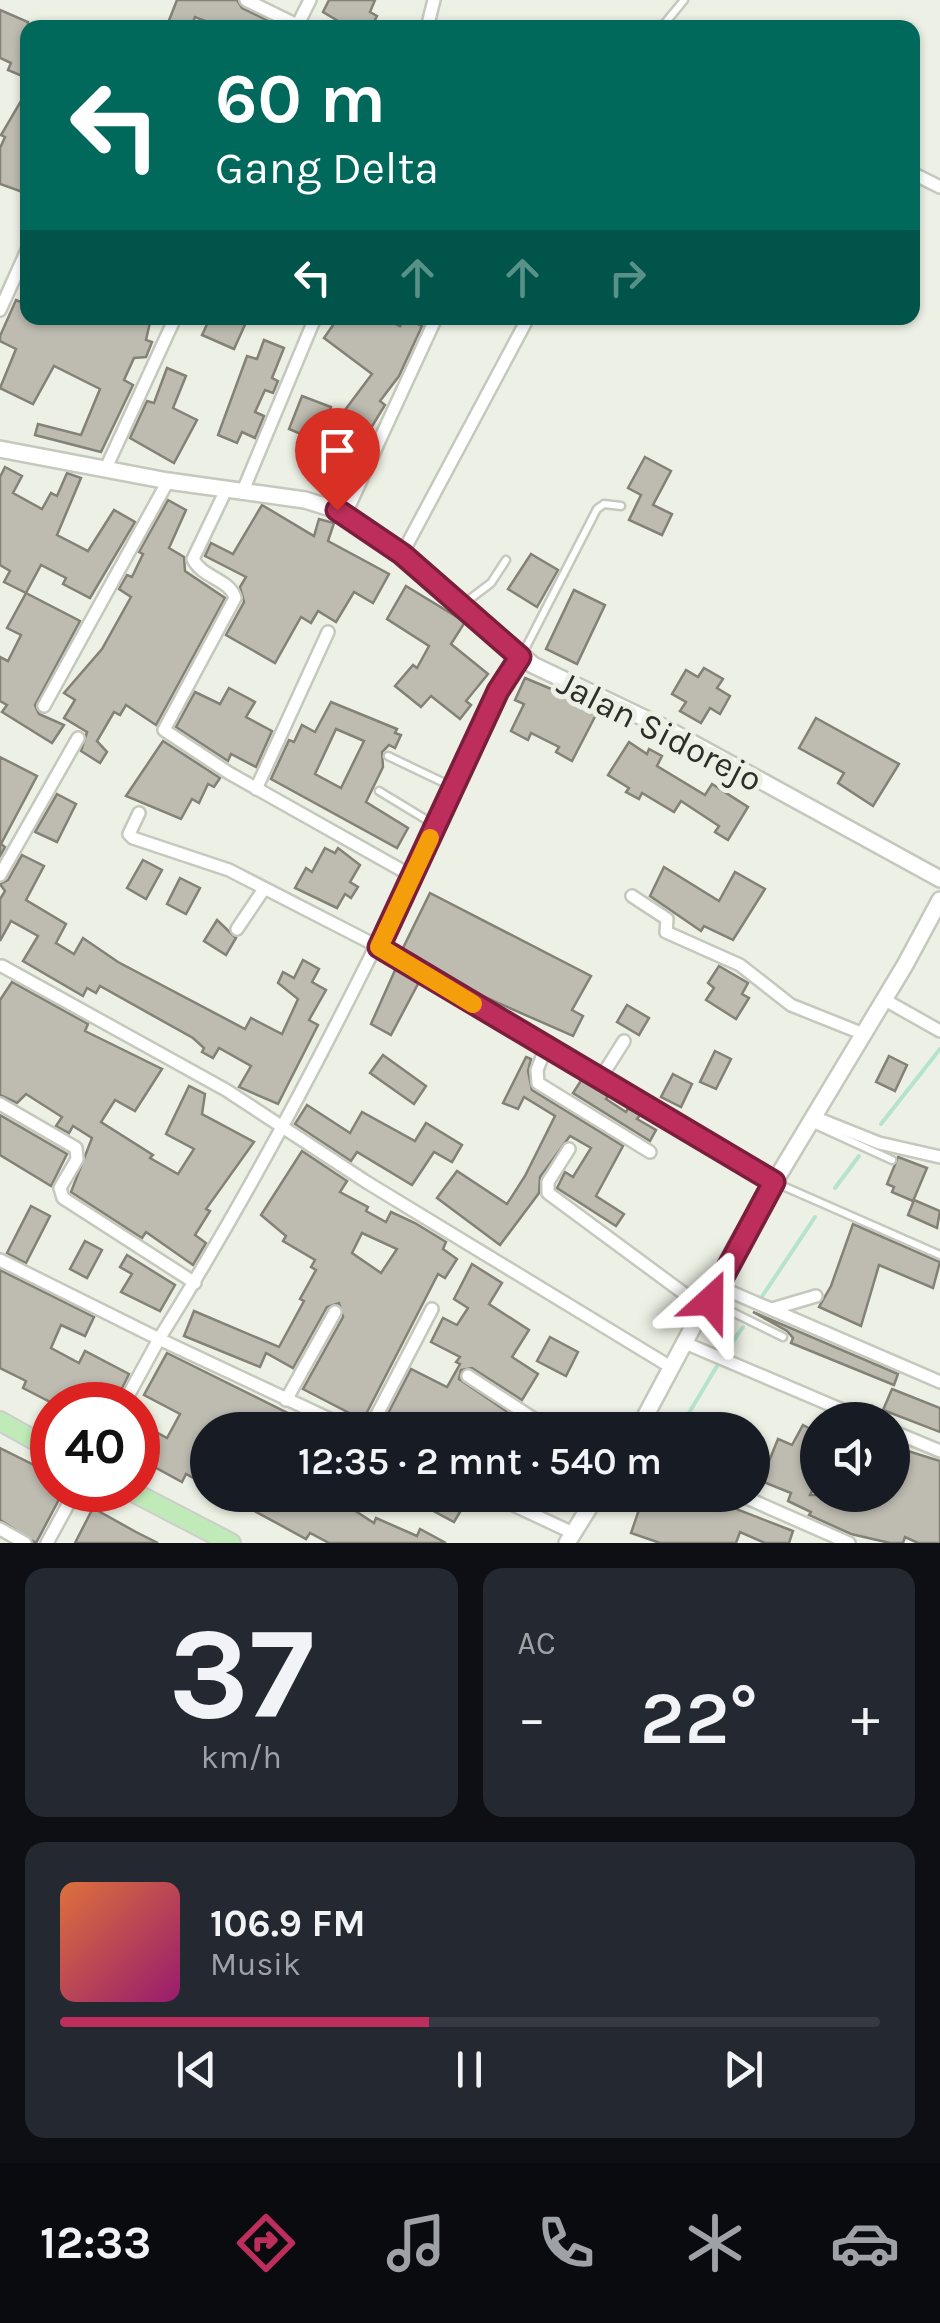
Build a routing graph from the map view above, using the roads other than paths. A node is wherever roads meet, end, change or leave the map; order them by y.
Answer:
1 (246, 0) edge
2 (684, 0) edge
3 (284, 20) edge
4 (668, 20) edge
5 (20, 266) edge
6 (0, 310) edge
7 (172, 325) edge
8 (312, 325) edge
9 (433, 325) edge
10 (524, 325) edge
11 (0, 449) edge
12 (106, 468) junction
13 (168, 481) junction
14 (234, 491) junction
15 (621, 506) dead end
16 (344, 515) junction
17 (402, 554) junction
18 (506, 560) dead end
19 (461, 606) junction
20 (328, 632) dead end
21 (520, 657) junction
22 (44, 706) dead end
23 (78, 738) dead end
24 (388, 756) dead end
25 (454, 788) junction
26 (256, 789) junction
27 (379, 791) dead end
28 (140, 814) dead end
29 (436, 826) junction
30 (0, 875) edge
31 (412, 876) junction
32 (940, 879) edge
33 (264, 889) junction
34 (632, 896) dead end
35 (940, 900) edge
36 (236, 929) dead end
37 (379, 947) junction
38 (2, 966) dead end
39 (885, 1000) junction
40 (940, 1031) edge
41 (860, 1033) junction
42 (624, 1040) dead end
43 (546, 1047) junction
44 (600, 1078) junction
45 (0, 1104) edge
46 (812, 1120) junction
47 (284, 1128) junction
48 (569, 1149) dead end
49 (650, 1152) dead end
50 (940, 1157) edge
51 (892, 1160) dead end
52 (774, 1182) junction
53 (940, 1255) edge
54 (0, 1260) edge
55 (194, 1282) junction
56 (816, 1296) dead end
57 (710, 1298) junction
58 (432, 1309) dead end
59 (772, 1309) junction
60 (335, 1312) dead end
61 (783, 1337) dead end
62 (159, 1339) junction
63 (685, 1343) junction
64 (669, 1366) junction
65 (468, 1376) dead end
66 (136, 1382) edge
67 (940, 1382) edge
68 (286, 1400) junction
69 (824, 1402) edge
70 (313, 1412) edge
71 (378, 1412) edge
72 (523, 1412) edge
73 (647, 1412) edge
74 (0, 1421) edge
75 (30, 1438) edge
76 (910, 1438) edge
77 (940, 1450) edge
78 (160, 1506) edge
79 (770, 1508) edge
80 (64, 1512) edge
81 (523, 1512) edge
82 (586, 1512) edge
83 (0, 1529) edge
84 (570, 1538) edge
85 (26, 1543) edge
86 (47, 1543) edge
87 (231, 1543) edge
88 (849, 1543) edge

1 - 3 street
2 - 4 lane
5 - 6 street
7 - 12 street
8 - 14 street
9 - 16 street
10 - 17 street
11 - 12 street, Jalan Sidorejo
12 - 13 street, Jalan Sidorejo
13 - 14 street, Jalan Sidorejo
13 - 22 street
14 - 16 street, Jalan Sidorejo
14 - 26 street
15 - 21 lane
16 - 17 street, Jalan Sidorejo
17 - 19 street, Jalan Sidorejo
18 - 19 lane
19 - 21 street, Jalan Sidorejo
20 - 26 street
21 - 25 street
21 - 32 street, Jalan Sidorejo
23 - 30 street
24 - 25 lane
25 - 29 street
26 - 31 street
27 - 29 lane
28 - 33 street
29 - 31 street
31 - 37 street
33 - 36 street
33 - 37 street
34 - 41 street
35 - 39 street
37 - 43 street
37 - 47 street
38 - 47 street
39 - 40 street
39 - 41 street
41 - 46 street
42 - 44 street
43 - 44 street
43 - 49 street
44 - 52 street
45 - 55 street
46 - 50 street
46 - 51 lane
46 - 52 street
47 - 55 street
47 - 64 street
48 - 57 street
52 - 53 lane
52 - 57 street
54 - 62 street
55 - 62 street
56 - 59 street
57 - 59 street
57 - 61 lane
57 - 63 street
58 - 71 street
59 - 67 street
60 - 68 street
62 - 66 street
62 - 68 street
63 - 64 street
63 - 69 street
64 - 73 street
65 - 72 street
68 - 70 street
74 - 75 main road
76 - 77 street
78 - 87 main road
79 - 88 street
80 - 86 street
81 - 84 street
82 - 84 street
83 - 85 street

